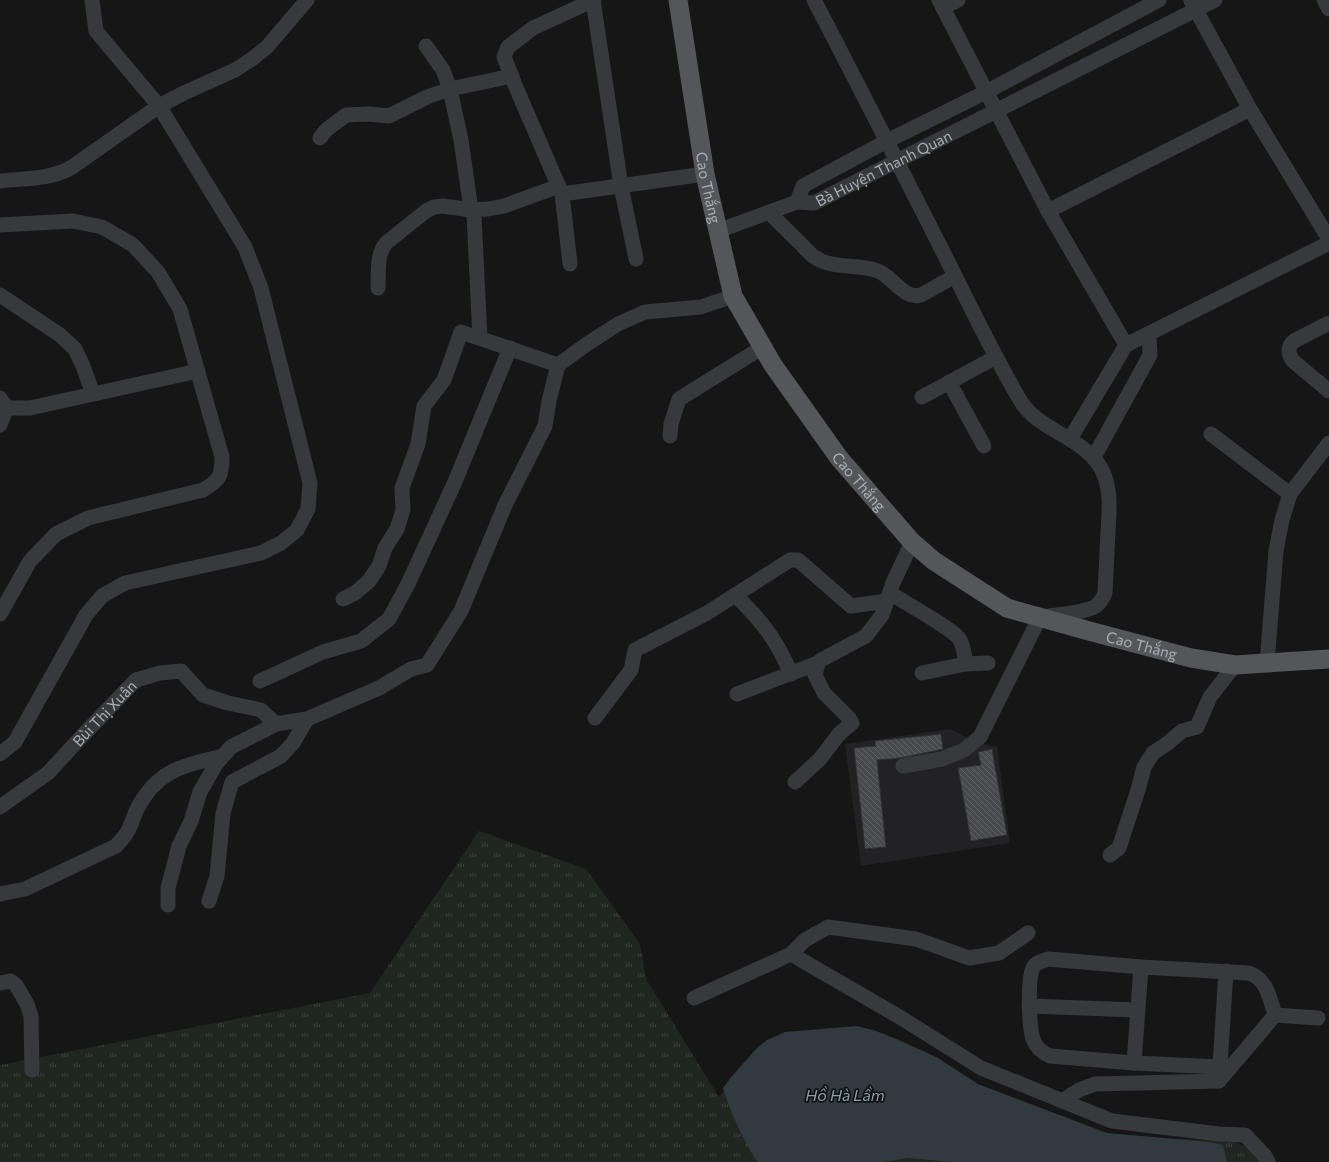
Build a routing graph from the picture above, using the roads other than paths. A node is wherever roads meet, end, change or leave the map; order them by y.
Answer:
1 (92, 0) edge
2 (307, 0) edge
3 (593, 0) edge
4 (678, 0) edge
5 (814, 0) edge
6 (958, 0) edge
7 (1159, 0) edge
8 (1215, 0) edge
9 (1324, 0) edge
10 (941, 4) edge
11 (1194, 4) edge
12 (1329, 9) edge
13 (426, 46) dead end
14 (512, 76) junction
15 (450, 89) junction
16 (986, 92) junction
17 (159, 106) junction
18 (1250, 109) junction
19 (996, 110) junction
20 (320, 138) dead end
21 (887, 141) junction
22 (897, 161) junction
23 (705, 174) junction
24 (0, 181) edge
25 (621, 186) junction
26 (560, 190) junction
27 (797, 202) junction
28 (471, 210) junction
29 (1048, 211) junction
30 (769, 212) junction
31 (0, 225) edge
32 (718, 231) junction
33 (1329, 238) edge
34 (1329, 243) edge
35 (636, 258) dead end
36 (570, 264) dead end
37 (955, 276) junction
38 (378, 288) dead end
39 (0, 295) edge
40 (733, 296) junction
41 (1329, 324) edge
42 (1149, 334) junction
43 (480, 338) junction
44 (1126, 345) junction
45 (763, 347) junction
46 (510, 348) junction
47 (996, 357) junction
48 (558, 365) junction
49 (198, 371) junction
50 (949, 382) junction
51 (1329, 392) edge
52 (93, 394) junction
53 (922, 397) dead end
54 (4, 403) edge
55 (0, 425) edge
56 (1211, 434) dead end
57 (670, 436) dead end
58 (1070, 439) junction
59 (1329, 443) edge
60 (984, 446) dead end
61 (1094, 457) junction
62 (1290, 494) junction
63 (912, 542) junction
64 (735, 595) junction
65 (888, 598) junction
66 (343, 599) dead end
67 (0, 614) edge
68 (1040, 618) junction
69 (1329, 659) edge
70 (818, 663) junction
71 (988, 663) dead end
72 (1267, 663) junction
73 (966, 664) junction
74 (1235, 665) junction
75 (922, 673) dead end
76 (791, 674) junction
77 (260, 681) dead end
78 (737, 694) dead end
79 (594, 718) dead end
80 (307, 719) junction
81 (276, 724) junction
82 (0, 754) edge
83 (223, 756) junction
84 (903, 766) dead end
85 (794, 782) dead end
86 (0, 807) edge
87 (1110, 855) dead end
88 (0, 894) edge
89 (209, 901) dead end
90 (168, 905) dead end
91 (1028, 933) dead end
92 (791, 954) junction
93 (1141, 967) junction
94 (1226, 971) junction
95 (0, 983) edge
96 (694, 998) dead end
97 (1029, 1006) junction
98 (1137, 1010) junction
99 (1275, 1015) junction
100 (1318, 1018) dead end
101 (1134, 1063) junction
102 (32, 1070) dead end
103 (1220, 1074) junction
104 (1062, 1101) junction
105 (1268, 1162) edge

1 - 17 street
2 - 17 street
3 - 14 street
3 - 25 street
4 - 23 main road, Cao Thắng
5 - 21 street
6 - 10 street
7 - 16 street, Bà Huyện Thanh Quan
8 - 11 street, Bà Huyện Thanh Quan
9 - 12 street
10 - 16 street
11 - 18 street
11 - 19 street, Bà Huyện Thanh Quan
13 - 15 street
14 - 15 street
14 - 26 street
15 - 20 street
15 - 28 street
16 - 19 street
16 - 21 street, Bà Huyện Thanh Quan
17 - 24 street
17 - 82 street
18 - 29 street
18 - 33 street
19 - 22 street, Bà Huyện Thanh Quan
19 - 29 street
21 - 22 street
21 - 27 street, Bà Huyện Thanh Quan
22 - 27 street, Bà Huyện Thanh Quan
22 - 37 street
23 - 25 street
23 - 32 main road, Cao Thắng
25 - 26 street
25 - 35 street
26 - 28 street
26 - 36 street
27 - 30 street
28 - 38 street
28 - 43 street
29 - 44 street
30 - 32 street
30 - 37 street
31 - 49 street
32 - 40 main road, Cao Thắng
34 - 42 street
37 - 47 street
39 - 52 street
40 - 45 main road, Cao Thắng
40 - 48 street
41 - 51 street
42 - 44 street
42 - 61 street
43 - 46 street
43 - 66 street
44 - 58 street
45 - 57 street
45 - 63 main road, Cao Thắng
46 - 48 street
46 - 77 street
47 - 50 street
47 - 58 street
48 - 80 street
49 - 52 street
49 - 67 street
50 - 53 street
50 - 60 street
52 - 54 street
54 - 55 street
56 - 62 street
58 - 61 street
59 - 62 street
61 - 68 street
62 - 72 street
63 - 65 street
63 - 68 main road, Cao Thắng
64 - 65 street
64 - 76 street
64 - 79 street
65 - 70 street
65 - 73 street
68 - 74 main road, Cao Thắng
68 - 84 street
69 - 72 main road, Cao Thắng
70 - 76 street
70 - 85 street
71 - 73 street
72 - 74 main road, Cao Thắng
73 - 75 street
74 - 87 street
76 - 78 street
80 - 81 street
80 - 89 street
81 - 83 street
81 - 86 street, Bùi Thị Xuân
83 - 88 street
83 - 90 street
91 - 92 street
92 - 96 street
92 - 104 street
93 - 94 street
93 - 97 street
93 - 98 street
94 - 99 street
94 - 103 street
95 - 102 street
97 - 98 street
97 - 101 street
98 - 101 street
99 - 100 street
99 - 103 street
101 - 103 street
103 - 104 street
104 - 105 street

